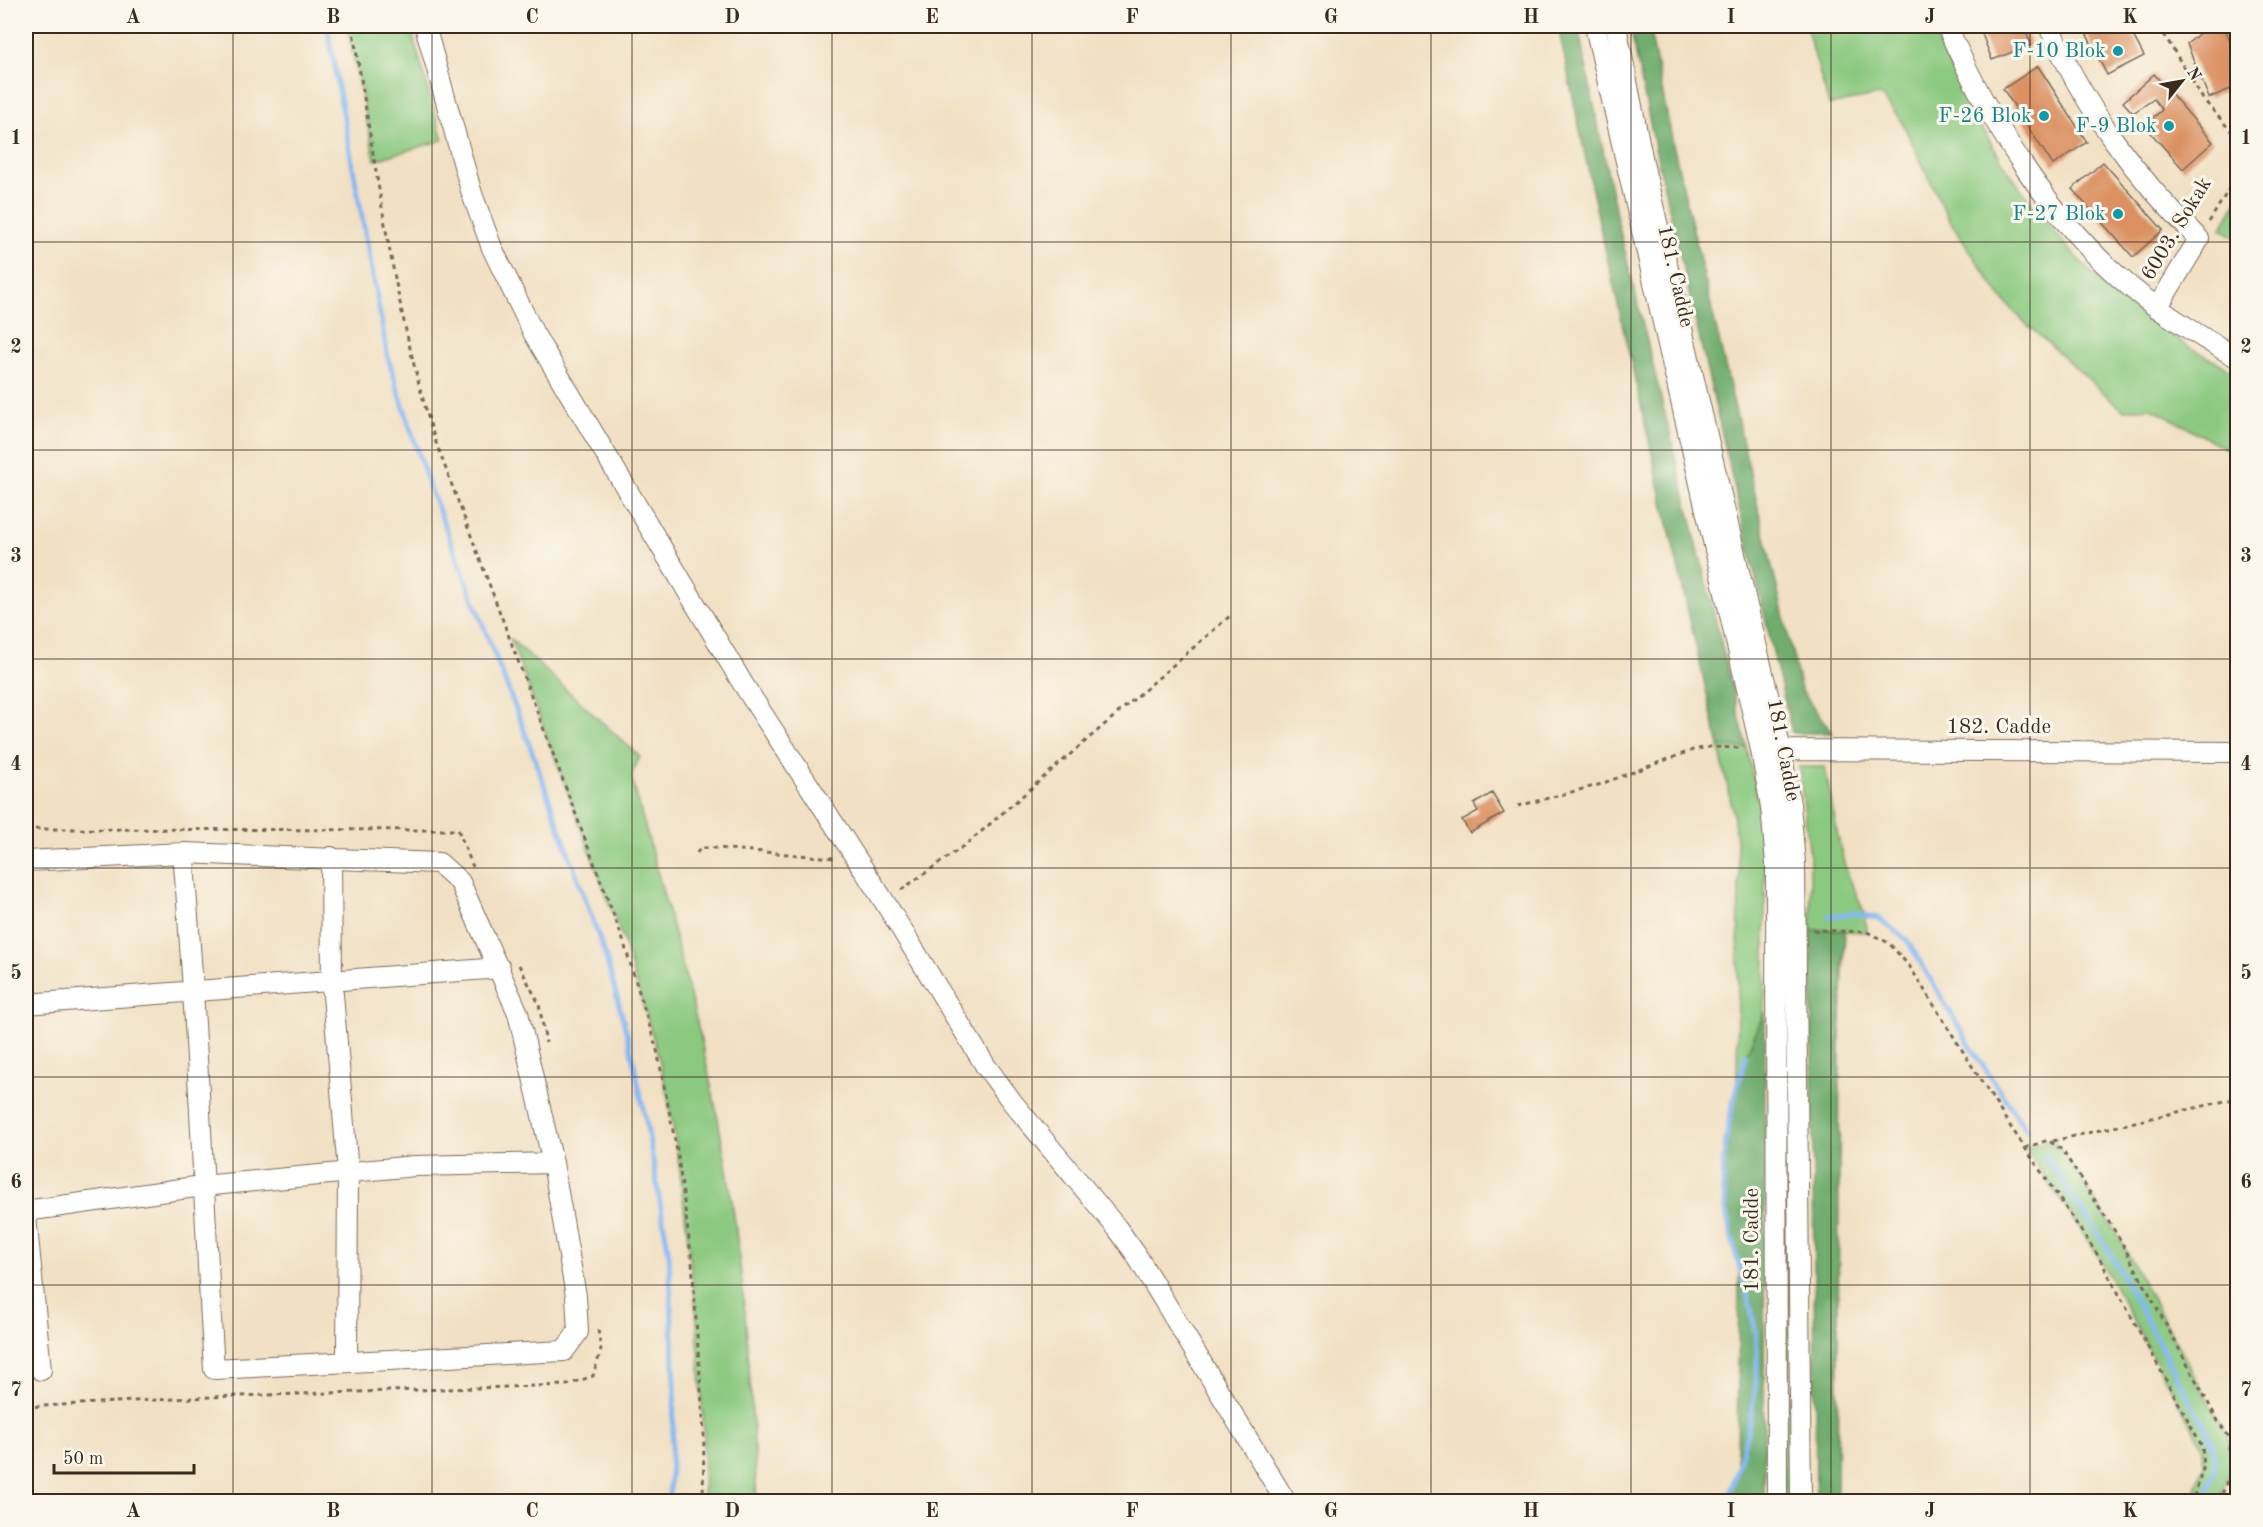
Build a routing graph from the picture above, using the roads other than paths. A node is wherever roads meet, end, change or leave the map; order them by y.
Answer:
1 (424, 26) edge
2 (1595, 26) edge
3 (1616, 26) edge
4 (1947, 26) edge
5 (2049, 26) edge
6 (2157, 308) junction
7 (2238, 358) edge
8 (1761, 750) junction
9 (1780, 750) junction
10 (2238, 752) edge
11 (183, 853) junction
12 (331, 857) junction
13 (26, 861) edge
14 (509, 965) junction
15 (332, 983) junction
16 (195, 993) junction
17 (26, 1004) edge
18 (553, 1163) junction
19 (348, 1172) junction
20 (202, 1185) junction
21 (26, 1211) edge
22 (26, 1216) edge
23 (346, 1361) junction
24 (41, 1370) dead end
25 (1286, 1502) edge
26 (1777, 1502) edge
27 (1801, 1502) edge

1 - 25 street
2 - 8 street, 181. Cadde
3 - 9 street, 181. Cadde
4 - 6 street
5 - 6 street, 6003. Sokak
6 - 7 street
8 - 9 street, 182. Cadde
8 - 26 street, 181. Cadde
9 - 10 street, 182. Cadde
9 - 27 street, 181. Cadde
11 - 12 street
11 - 13 street
11 - 16 street
12 - 14 street
12 - 15 street
14 - 15 street
14 - 18 street
15 - 16 street
15 - 19 street
16 - 17 street
16 - 20 street
18 - 19 street
18 - 23 street
19 - 20 street
19 - 23 street
20 - 21 street
20 - 23 street
22 - 24 street

